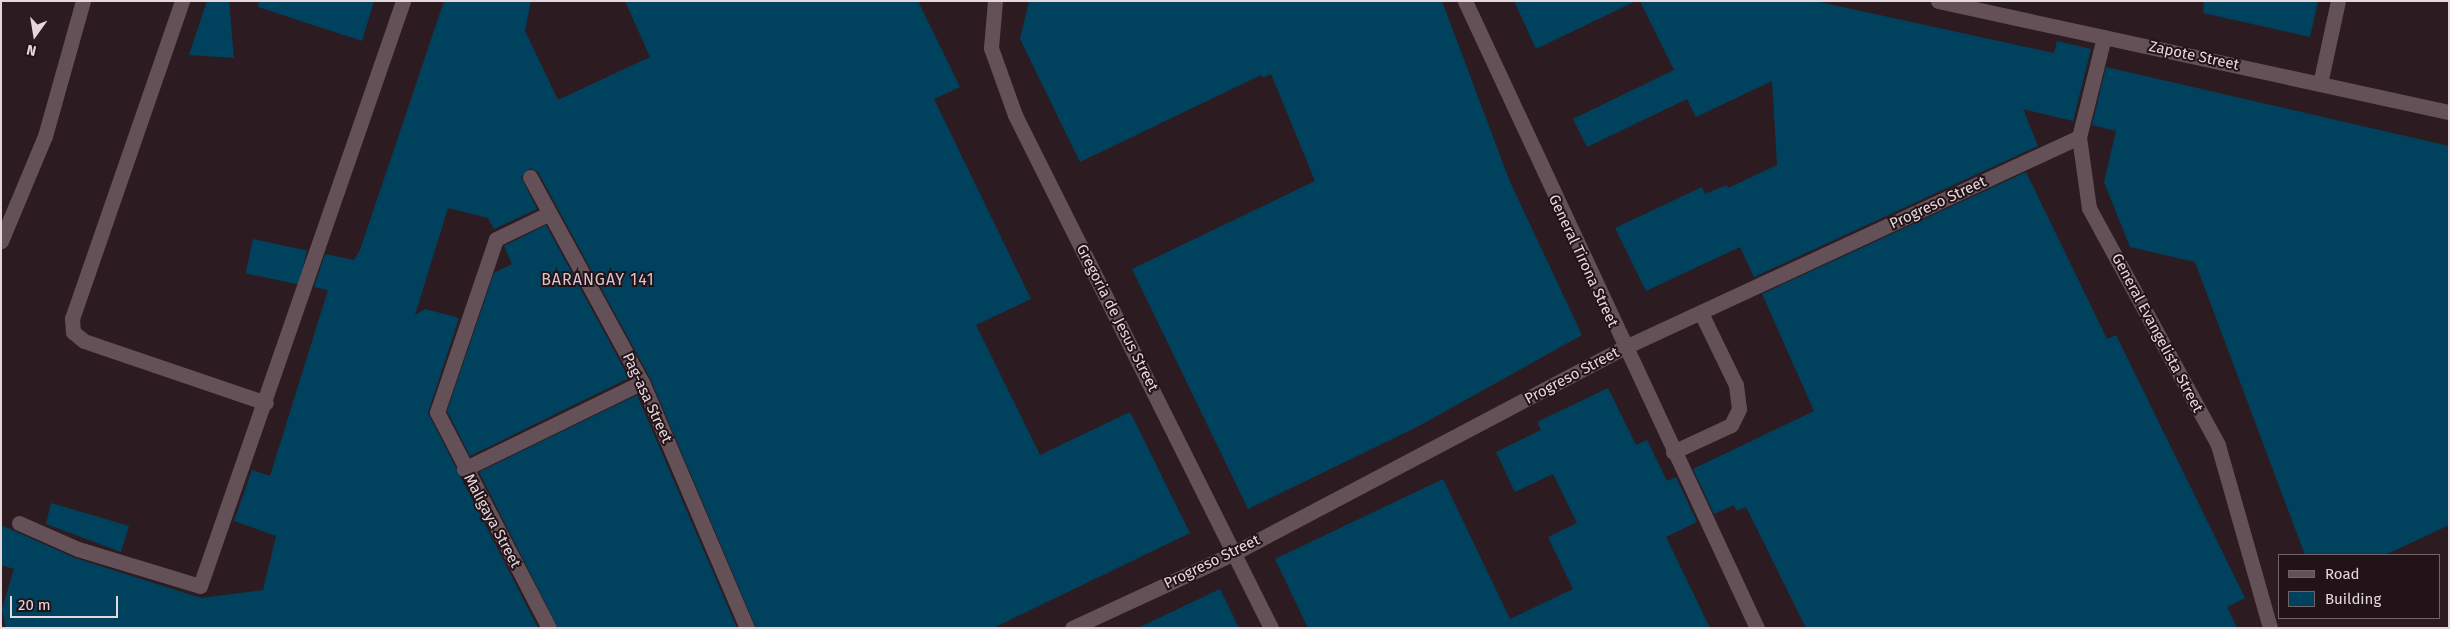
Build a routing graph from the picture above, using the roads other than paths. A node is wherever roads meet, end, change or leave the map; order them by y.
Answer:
1 (83, 1) edge
2 (182, 1) edge
3 (403, 1) edge
4 (995, 1) edge
5 (1465, 1) edge
6 (1938, 1) edge
7 (2338, 1) edge
8 (2104, 37) junction
9 (2320, 84) junction
10 (2449, 112) edge
11 (2079, 138) junction
12 (530, 177) dead end
13 (548, 214) junction
14 (1, 241) edge
15 (1701, 312) junction
16 (1623, 348) junction
17 (642, 382) junction
18 (266, 403) junction
19 (1673, 452) junction
20 (464, 469) junction
21 (19, 523) dead end
22 (1234, 553) junction
23 (549, 628) edge
24 (747, 628) edge
25 (1072, 628) edge
26 (1271, 628) edge
27 (1757, 628) edge
28 (2270, 628) edge

1 - 14 street
2 - 18 street
3 - 18 street
4 - 22 street, Gregoria de Jesus Street
5 - 16 street, General Tirona Street
6 - 8 street, Zapote Street
7 - 9 street
8 - 9 street, Zapote Street
8 - 11 street, General Evangelista Street
9 - 10 street, Zapote Street
11 - 15 street, Progreso Street
11 - 28 street, General Evangelista Street
12 - 13 street, Pag-asa Street
13 - 17 street, Pag-asa Street
13 - 20 street, Maligaya Street
15 - 16 street, Progreso Street
15 - 19 street
16 - 19 street, General Tirona Street
16 - 22 street, Progreso Street
17 - 20 street
17 - 24 street, Pag-asa Street
18 - 21 street
19 - 27 street, General Tirona Street
20 - 23 street, Maligaya Street
22 - 25 street, Progreso Street
22 - 26 street, Gregoria de Jesus Street

